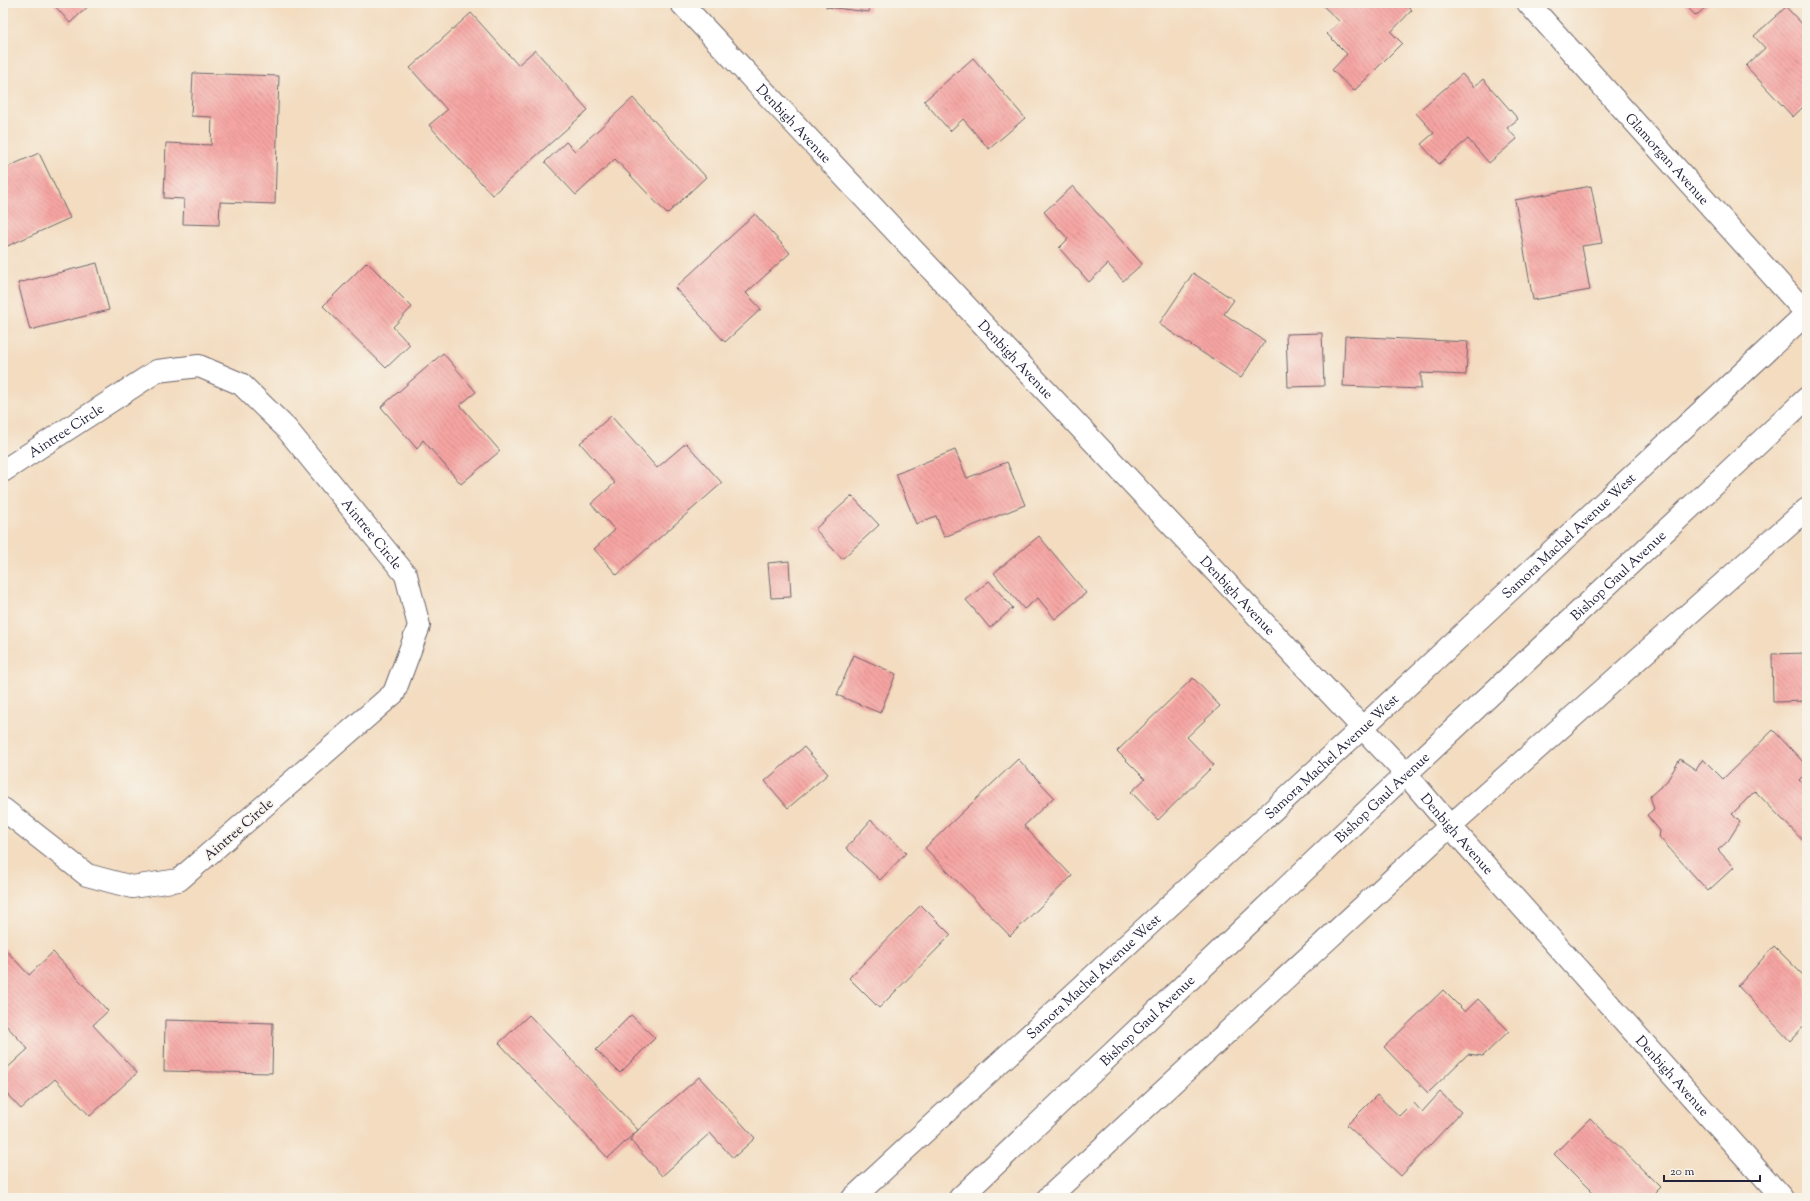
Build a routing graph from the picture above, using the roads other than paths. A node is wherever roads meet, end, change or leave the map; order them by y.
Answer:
1 (681, 3) edge
2 (1528, 3) edge
3 (1807, 313) edge
4 (1807, 398) edge
5 (3, 471) edge
6 (1807, 509) edge
7 (1362, 728) junction
8 (1406, 774) junction
9 (3, 809) edge
10 (1450, 826) junction
11 (853, 1198) edge
12 (960, 1198) edge
13 (1048, 1198) edge
14 (1782, 1198) edge

1 - 7 street, Denbigh Avenue
2 - 3 street, Glamorgan Avenue
3 - 7 street, Samora Machel Avenue West
4 - 8 street, Bishop Gaul Avenue
5 - 9 street, Aintree Circle
6 - 10 street
7 - 8 street, Denbigh Avenue
7 - 11 street, Samora Machel Avenue West
8 - 10 street, Denbigh Avenue
8 - 12 street, Bishop Gaul Avenue
10 - 13 street
10 - 14 street, Denbigh Avenue

